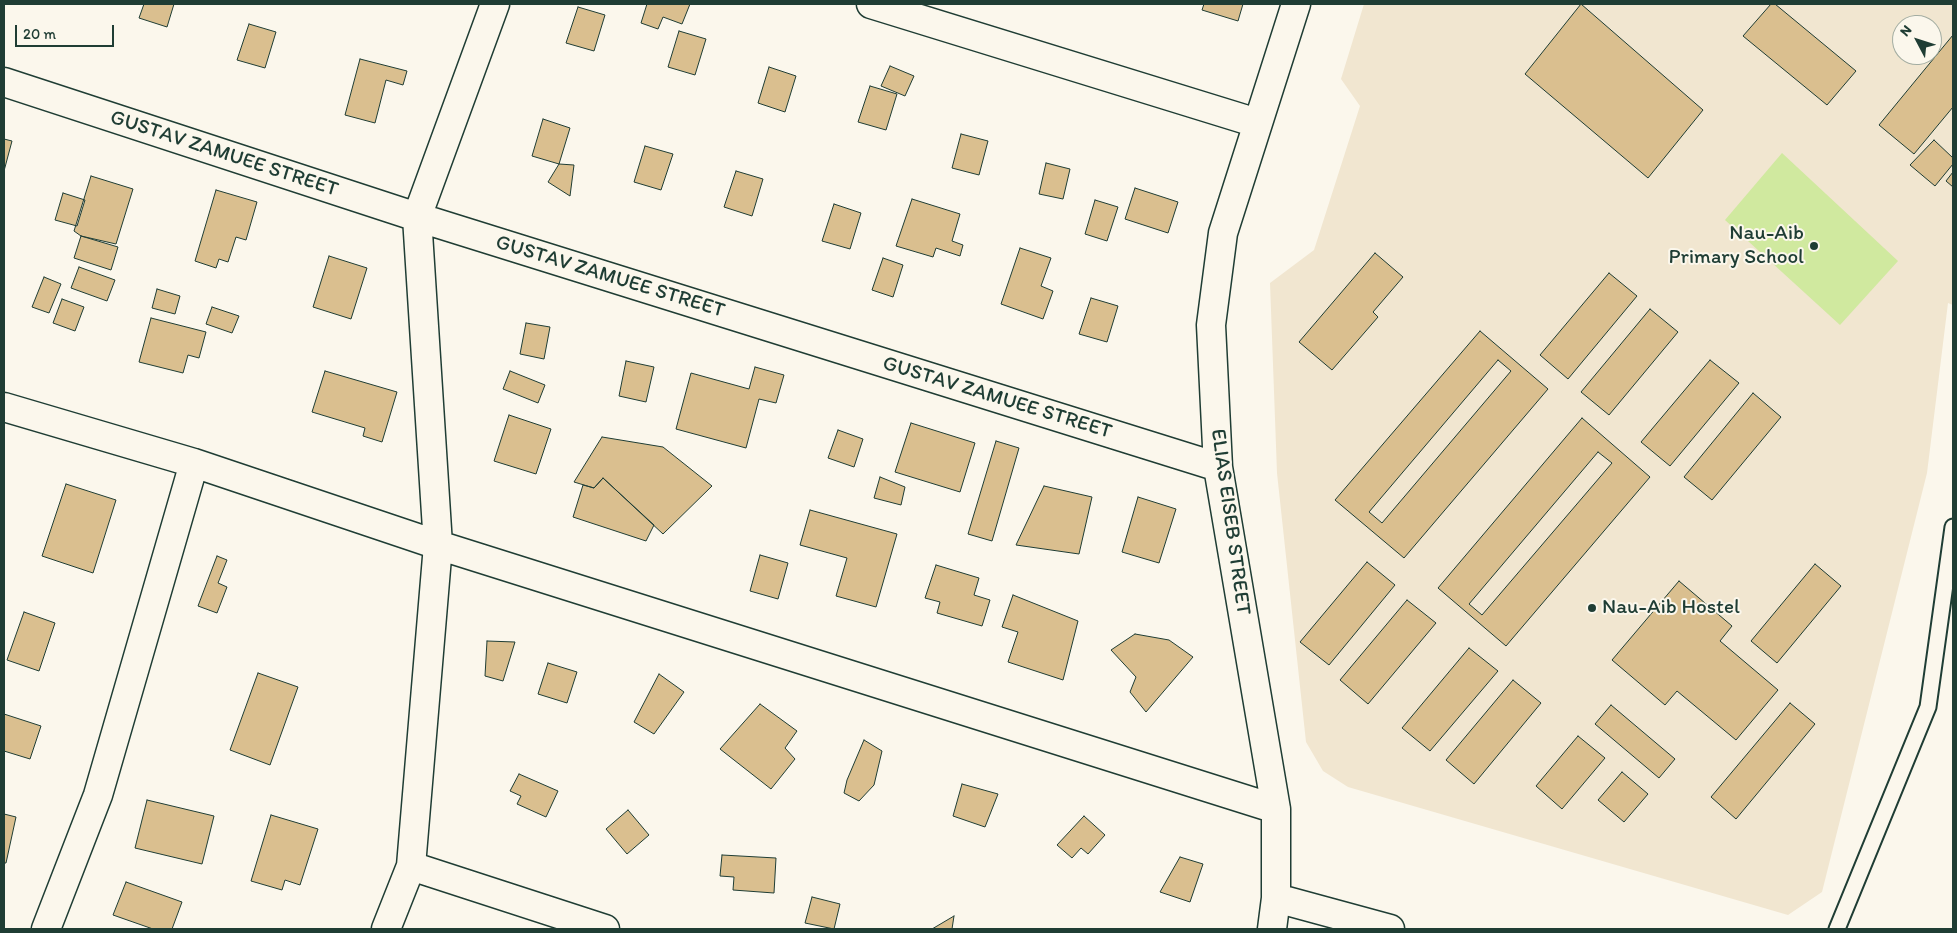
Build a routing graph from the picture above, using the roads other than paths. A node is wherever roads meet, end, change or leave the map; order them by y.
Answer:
1 (494, 4) edge
2 (871, 4) edge
3 (1296, 4) edge
4 (4, 82) edge
5 (1257, 123) junction
6 (417, 217) junction
7 (4, 407) edge
8 (194, 463) junction
9 (1218, 467) junction
10 (1953, 527) edge
11 (438, 545) junction
12 (1276, 809) junction
13 (411, 866) junction
14 (1276, 898) junction
15 (46, 929) edge
16 (386, 929) edge
17 (605, 929) edge
18 (1272, 929) edge
19 (1390, 929) edge
20 (1837, 929) edge

1 - 6 street
2 - 5 street
3 - 5 street, ELIAS EISEB STREET
4 - 6 street, GUSTAV ZAMUEE STREET
5 - 9 street, ELIAS EISEB STREET
6 - 9 street, GUSTAV ZAMUEE STREET
6 - 11 street
7 - 8 street
8 - 11 street
8 - 15 street
9 - 12 street, ELIAS EISEB STREET
10 - 20 lane
11 - 12 street
11 - 13 street
12 - 14 street, ELIAS EISEB STREET
13 - 16 street
13 - 17 street
14 - 18 street, ELIAS EISEB STREET
14 - 19 street

